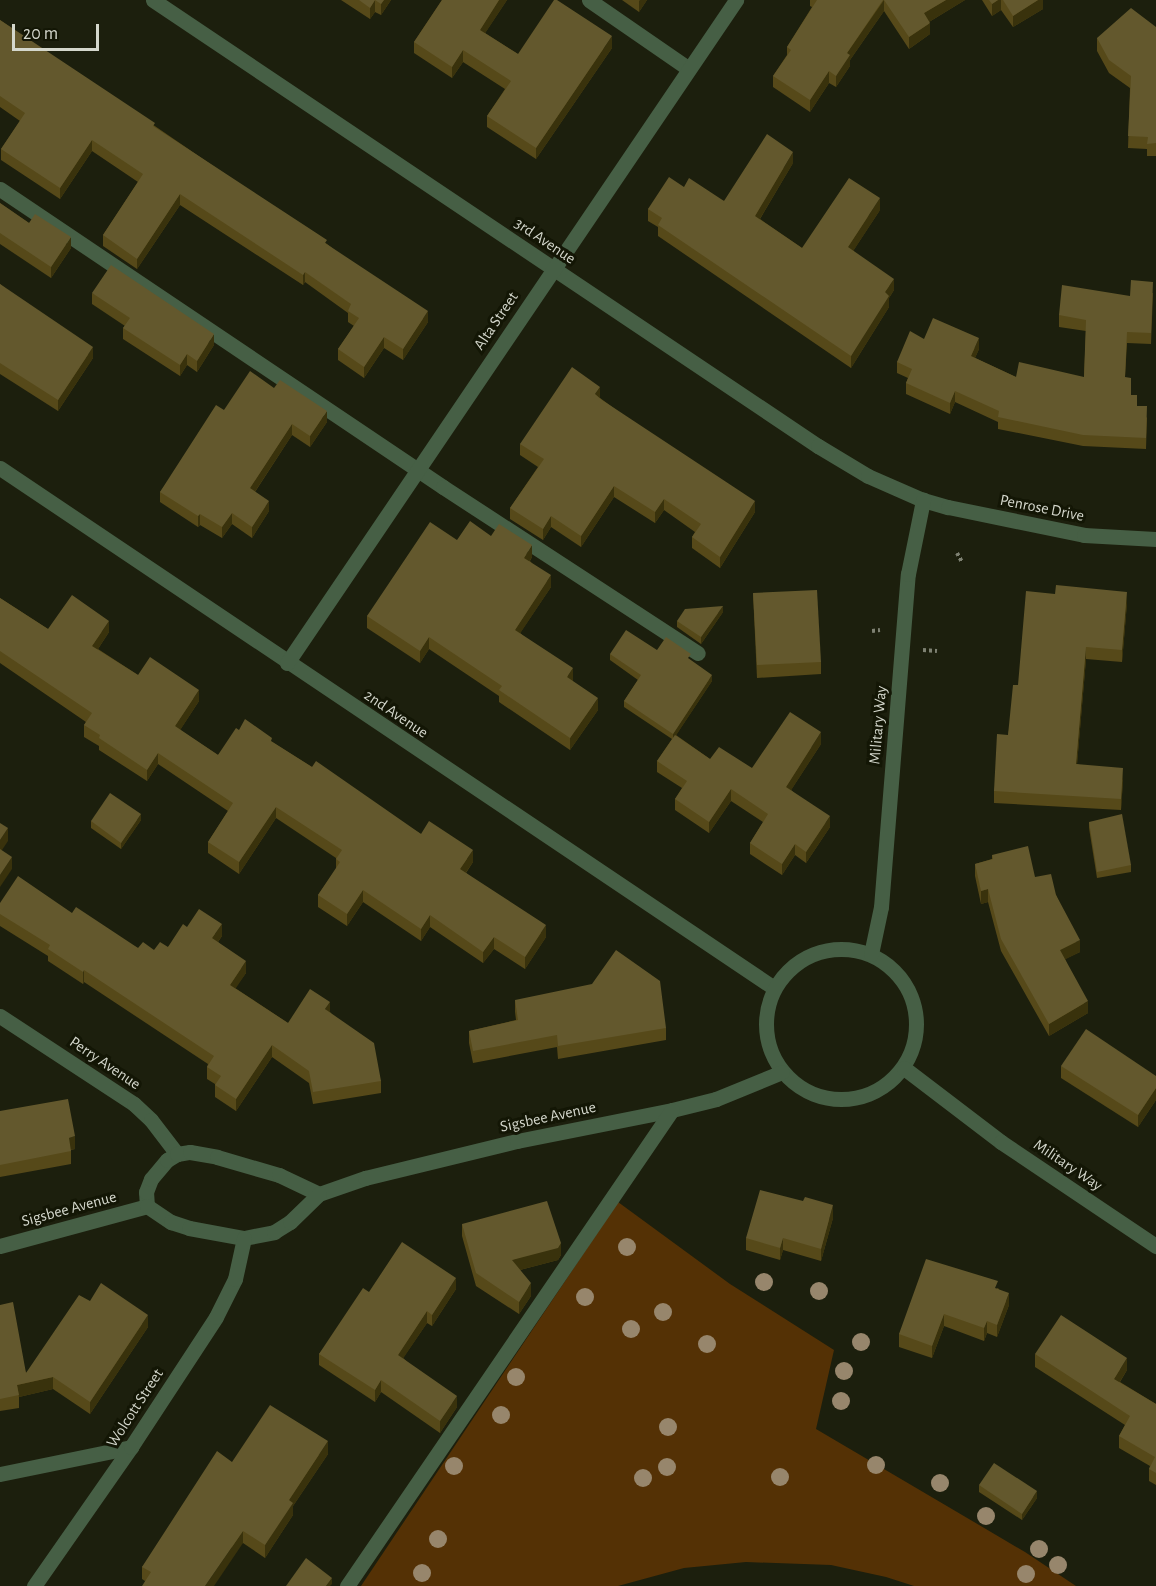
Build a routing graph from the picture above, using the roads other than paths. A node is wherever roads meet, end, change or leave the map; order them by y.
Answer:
1 (153, 0) edge
2 (589, 0) edge
3 (736, 0) edge
4 (689, 69) junction
5 (0, 189) edge
6 (554, 269) junction
7 (0, 468) edge
8 (418, 470) junction
9 (922, 500) junction
10 (1156, 539) edge
11 (698, 652) dead end
12 (287, 663) junction
13 (871, 954) junction
14 (774, 988) junction
15 (0, 1016) edge
16 (904, 1068) junction
17 (782, 1072) junction
18 (672, 1110) junction
19 (177, 1154) junction
20 (320, 1194) junction
21 (147, 1206) junction
22 (244, 1238) junction
23 (0, 1246) edge
24 (1156, 1246) edge
25 (131, 1446) junction
26 (0, 1474) edge
27 (34, 1586) edge
28 (347, 1586) edge

1 - 6 street, 3rd Avenue
2 - 4 street
3 - 4 street, Alta Street
4 - 6 street, Alta Street
5 - 8 street
6 - 8 street, Alta Street
6 - 9 street, 3rd Avenue
7 - 12 street, 2nd Avenue
8 - 11 street
8 - 12 street, Alta Street
9 - 10 street, Penrose Drive
9 - 13 street, Military Way
12 - 14 street, 2nd Avenue
13 - 14 street
13 - 16 street
14 - 17 street
15 - 19 street, Perry Avenue
16 - 17 street
16 - 24 street, Military Way
17 - 18 street, Sigsbee Avenue
18 - 20 street, Sigsbee Avenue
18 - 28 street
19 - 20 street
19 - 21 street
20 - 22 street, Sigsbee Avenue
21 - 22 street, Sigsbee Avenue
21 - 23 street, Sigsbee Avenue
22 - 25 street, Wolcott Street
25 - 26 street
25 - 27 street, Wolcott Street

